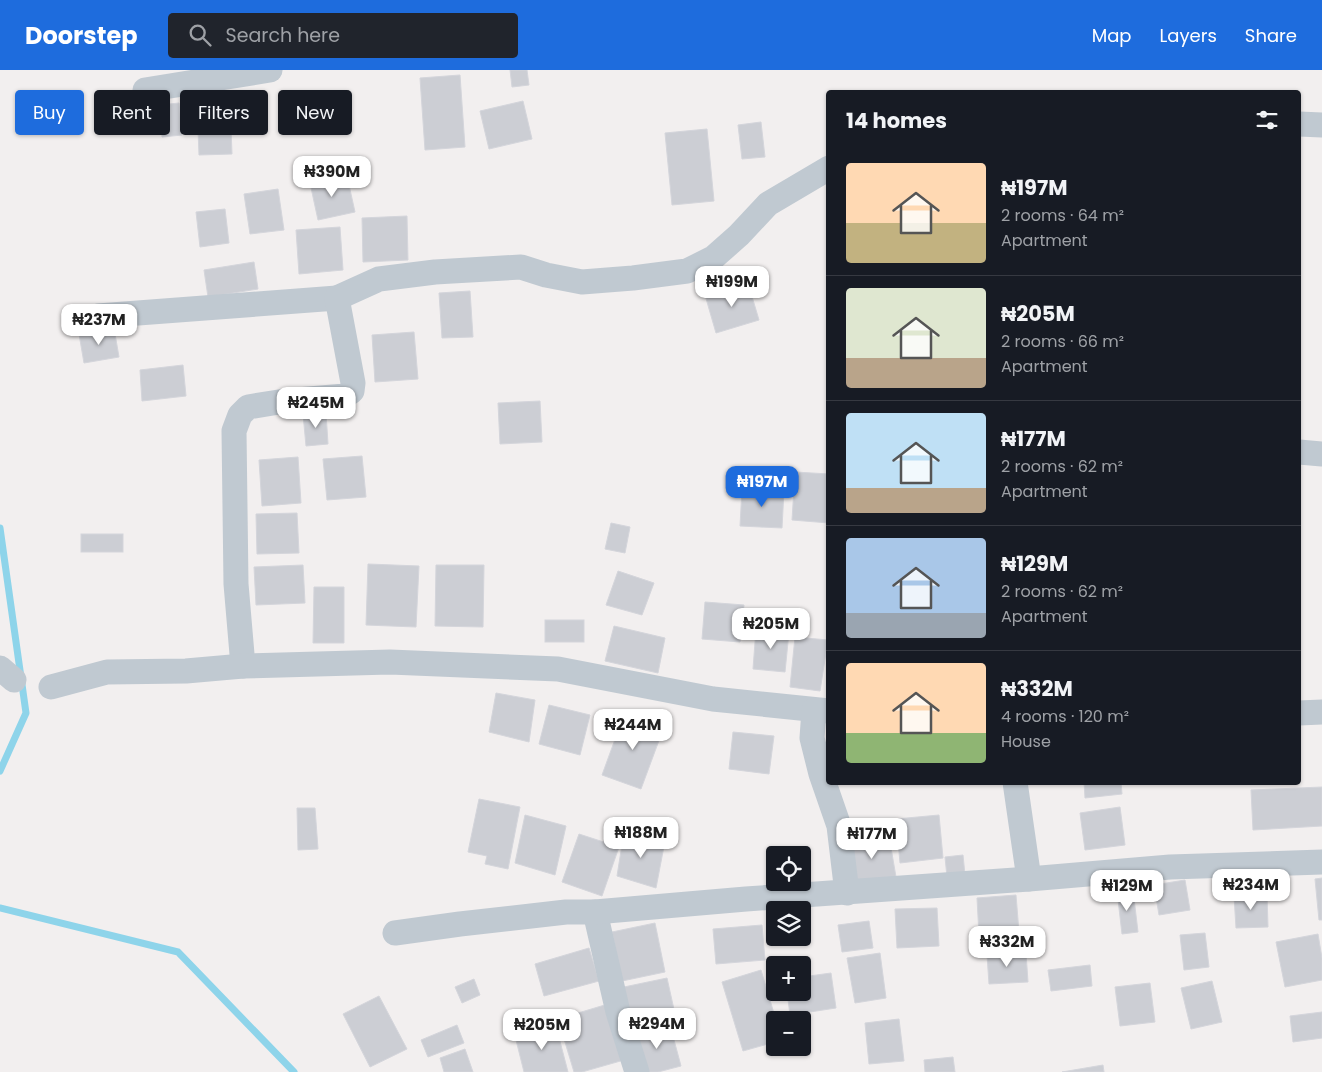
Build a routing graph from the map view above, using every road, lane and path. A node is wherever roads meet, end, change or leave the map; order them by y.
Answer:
1 (270, 70) edge
2 (145, 90) dead end
3 (1301, 124) edge
4 (1322, 125) edge
5 (826, 170) edge
6 (337, 298) junction
7 (98, 316) dead end
8 (1301, 452) edge
9 (1322, 454) edge
10 (243, 666) junction
11 (51, 687) dead end
12 (821, 711) edge
13 (1322, 712) edge
14 (1301, 713) edge
15 (1015, 785) edge
16 (1322, 862) edge
17 (1029, 880) junction
18 (847, 893) junction
19 (595, 912) junction
20 (395, 933) dead end
21 (637, 1072) edge

1 - 2 street
3 - 4 street
5 - 6 street
6 - 7 street
6 - 10 street
8 - 9 street
10 - 11 street
10 - 12 street
12 - 18 street
13 - 14 street
15 - 17 street
16 - 17 street
17 - 18 street
18 - 19 street
19 - 20 street
19 - 21 street

